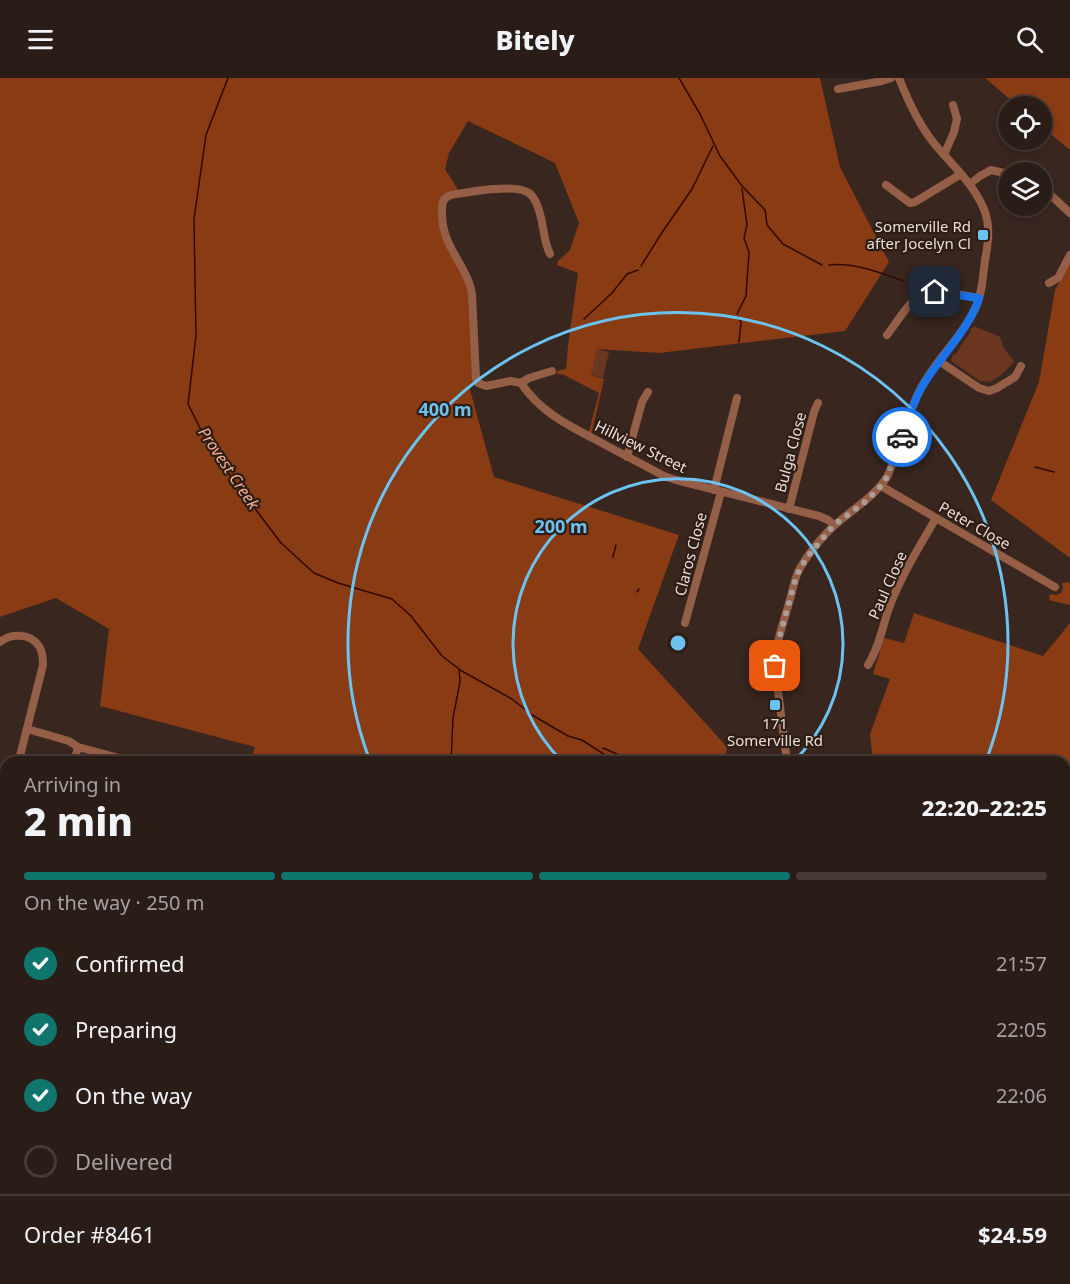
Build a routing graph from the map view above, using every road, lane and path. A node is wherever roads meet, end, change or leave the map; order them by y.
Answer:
1 (891, 78) edge
2 (899, 78) edge
3 (838, 89) dead end
4 (953, 105) dead end
5 (944, 155) junction
6 (998, 172) edge
7 (961, 174) junction
8 (970, 184) junction
9 (886, 185) dead end
10 (1052, 196) edge
11 (1070, 213) edge
12 (550, 254) dead end
13 (1070, 255) edge
14 (1049, 283) dead end
15 (979, 298) junction
16 (887, 335) dead end
17 (939, 361) junction
18 (1021, 366) dead end
19 (552, 371) dead end
20 (521, 383) junction
21 (648, 392) dead end
22 (737, 398) dead end
23 (818, 403) dead end
24 (627, 457) junction
25 (881, 486) junction
26 (718, 491) junction
27 (789, 509) junction
28 (936, 518) junction
29 (834, 525) junction
30 (1055, 587) dead end
31 (685, 623) dead end
32 (0, 642) edge
33 (868, 665) dead end
34 (27, 729) junction
35 (78, 747) junction
36 (21, 756) edge
37 (76, 756) edge
38 (112, 756) edge
39 (786, 756) edge

1 - 3 street
2 - 5 street
4 - 5 street
5 - 7 street
6 - 8 street
7 - 8 street
7 - 9 street
8 - 15 street
10 - 11 street
12 - 20 street
13 - 14 street
15 - 16 street
15 - 17 street
17 - 18 street
17 - 25 street
19 - 20 street
20 - 24 street, Hillview Street
21 - 24 street
22 - 26 street, Claros Close
23 - 27 street, Bulga Close
24 - 26 street, Hillview Street
25 - 28 street, Peter Close
25 - 29 street
26 - 27 street, Hillview Street
26 - 31 street, Claros Close
27 - 29 street, Hillview Street
28 - 30 street, Peter Close
28 - 33 street, Paul Close
29 - 39 street
32 - 34 street
34 - 35 street
34 - 36 street
35 - 37 street
35 - 38 street

